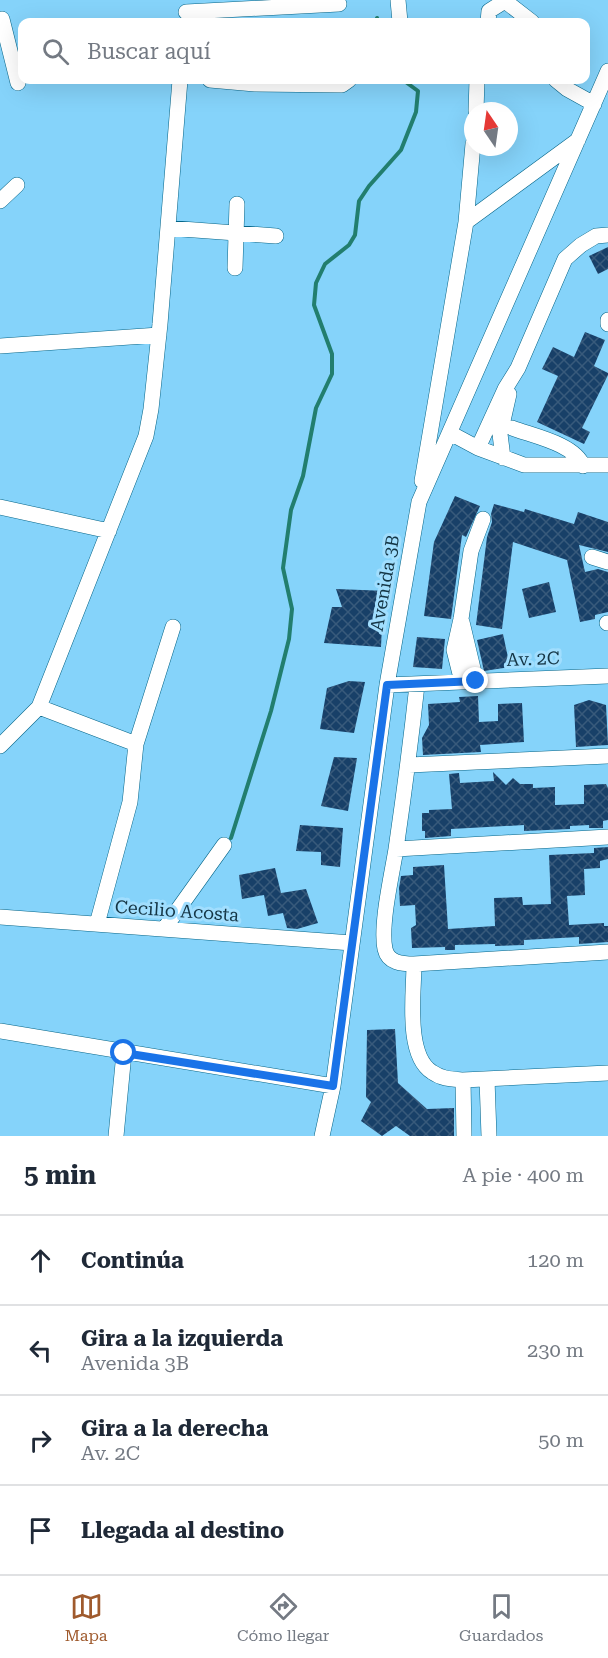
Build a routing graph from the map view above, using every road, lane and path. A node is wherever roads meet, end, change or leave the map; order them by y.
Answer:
1 (398, 0) edge
2 (339, 4) dead end
3 (186, 11) edge
4 (1, 18) edge
5 (400, 18) edge
6 (488, 18) edge
7 (527, 18) edge
8 (608, 71) edge
9 (18, 83) dead end
10 (180, 84) edge
11 (255, 84) edge
12 (343, 84) edge
13 (477, 84) edge
14 (561, 84) edge
15 (476, 102) edge
16 (594, 104) junction
17 (579, 139) junction
18 (472, 156) edge
19 (17, 185) dead end
20 (0, 201) edge
21 (237, 204) dead end
22 (466, 222) junction
23 (168, 228) junction
24 (236, 233) junction
25 (608, 235) edge
26 (276, 236) dead end
27 (235, 268) dead end
28 (159, 334) junction
29 (0, 346) edge
30 (513, 376) junction
31 (512, 428) dead end
32 (450, 433) junction
33 (478, 448) junction
34 (503, 458) junction
35 (608, 465) edge
36 (583, 466) junction
37 (419, 502) junction
38 (0, 507) edge
39 (483, 519) dead end
40 (109, 531) junction
41 (592, 557) dead end
42 (608, 562) edge
43 (173, 627) dead end
44 (608, 676) edge
45 (469, 682) junction
46 (387, 685) junction
47 (417, 685) junction
48 (39, 707) junction
49 (136, 744) junction
50 (0, 746) edge
51 (608, 756) edge
52 (409, 765) junction
53 (608, 837) edge
54 (224, 845) dead end
55 (396, 849) junction
56 (0, 917) edge
57 (97, 924) junction
58 (164, 929) junction
59 (352, 943) junction
60 (608, 952) edge
61 (414, 964) junction
62 (0, 1032) edge
63 (124, 1053) junction
64 (608, 1073) edge
65 (487, 1079) junction
66 (463, 1080) junction
67 (333, 1086) junction
68 (116, 1136) edge
69 (322, 1136) edge
70 (464, 1136) edge
71 (489, 1136) edge

1 - 5 street
2 - 3 street
4 - 9 street
6 - 7 street
8 - 16 street, Avenida 3B
10 - 23 street
11 - 12 street
13 - 15 street
14 - 16 street
16 - 17 street, Avenida 3B
17 - 22 street
17 - 32 street, Avenida 3B
18 - 22 street
19 - 20 street
21 - 24 street
22 - 37 street
23 - 24 street
23 - 28 street
24 - 26 street
24 - 27 street
25 - 30 street
28 - 29 street
28 - 40 street
30 - 33 street
30 - 34 street
31 - 36 street
32 - 33 street
32 - 37 street, Avenida 3B
33 - 34 street
34 - 36 street
35 - 36 street
37 - 46 street, Avenida 3B
38 - 40 street
39 - 45 street
40 - 48 street
41 - 42 street
43 - 49 street
44 - 45 street, Av. 2C
45 - 47 street, Av. 2C
46 - 47 street, Av. 2C
46 - 59 street, Avenida 3B
47 - 52 street
48 - 49 street
48 - 50 street
49 - 57 street
51 - 52 street
52 - 55 street
53 - 55 street
54 - 58 street
55 - 61 street
56 - 57 street, Cecilio Acosta
57 - 58 street, Cecilio Acosta
58 - 59 street, Cecilio Acosta
59 - 67 street, Avenida 3B
60 - 61 street
61 - 66 street
62 - 63 street
63 - 67 street
63 - 68 street
64 - 65 street
65 - 66 street
65 - 71 street
66 - 70 street
67 - 69 street, Avenida 3B

